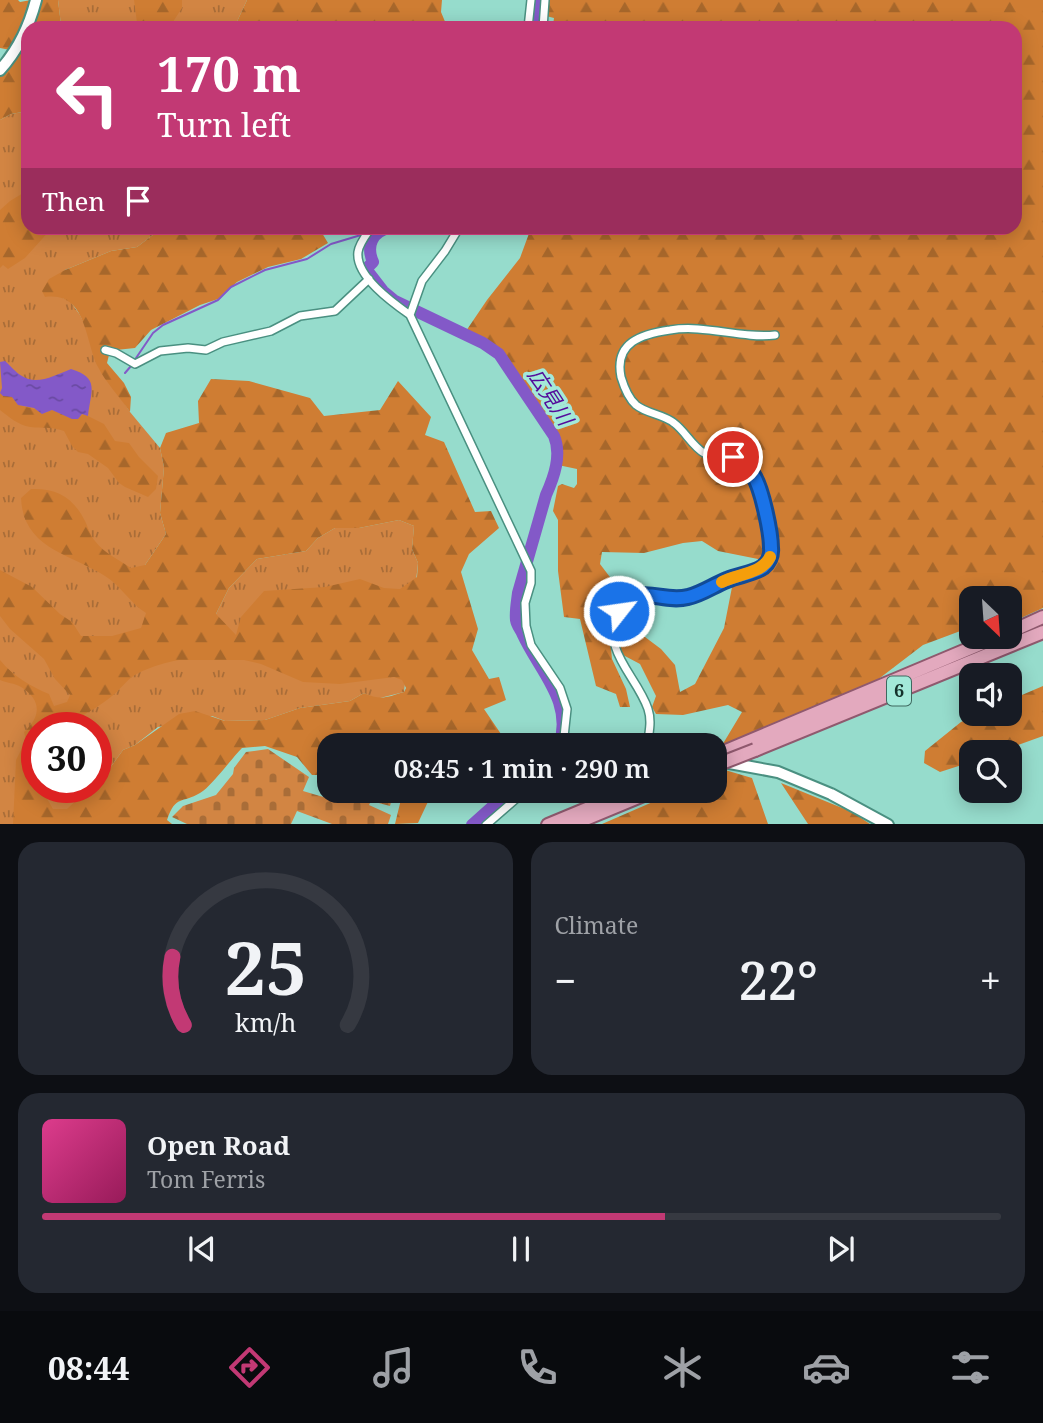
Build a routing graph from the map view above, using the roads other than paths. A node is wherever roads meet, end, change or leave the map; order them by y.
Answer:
1 (36, 0) edge
2 (531, 0) edge
3 (545, 0) edge
4 (29, 21) edge
5 (529, 21) edge
6 (544, 21) edge
7 (21, 42) edge
8 (0, 70) edge
9 (366, 235) edge
10 (455, 235) edge
11 (369, 279) junction
12 (412, 310) junction
13 (775, 335) dead end
14 (105, 350) dead end
15 (1043, 617) edge
16 (1022, 627) edge
17 (1043, 632) edge
18 (969, 649) edge
19 (564, 733) edge
20 (649, 733) edge
21 (727, 753) edge
22 (727, 759) edge
23 (727, 761) edge
24 (511, 803) edge
25 (600, 803) edge
26 (623, 803) edge
27 (486, 824) edge
28 (548, 824) edge
29 (571, 824) edge
30 (888, 824) edge

1 - 4 street
2 - 5 street
3 - 6 street
7 - 8 street
9 - 11 street
10 - 12 street
11 - 12 street
11 - 14 street
12 - 19 street
13 - 20 street
15 - 16 main road
17 - 23 main road, 6, bridge
18 - 21 main road, 6
22 - 30 street
24 - 27 street
25 - 28 main road
26 - 29 main road

